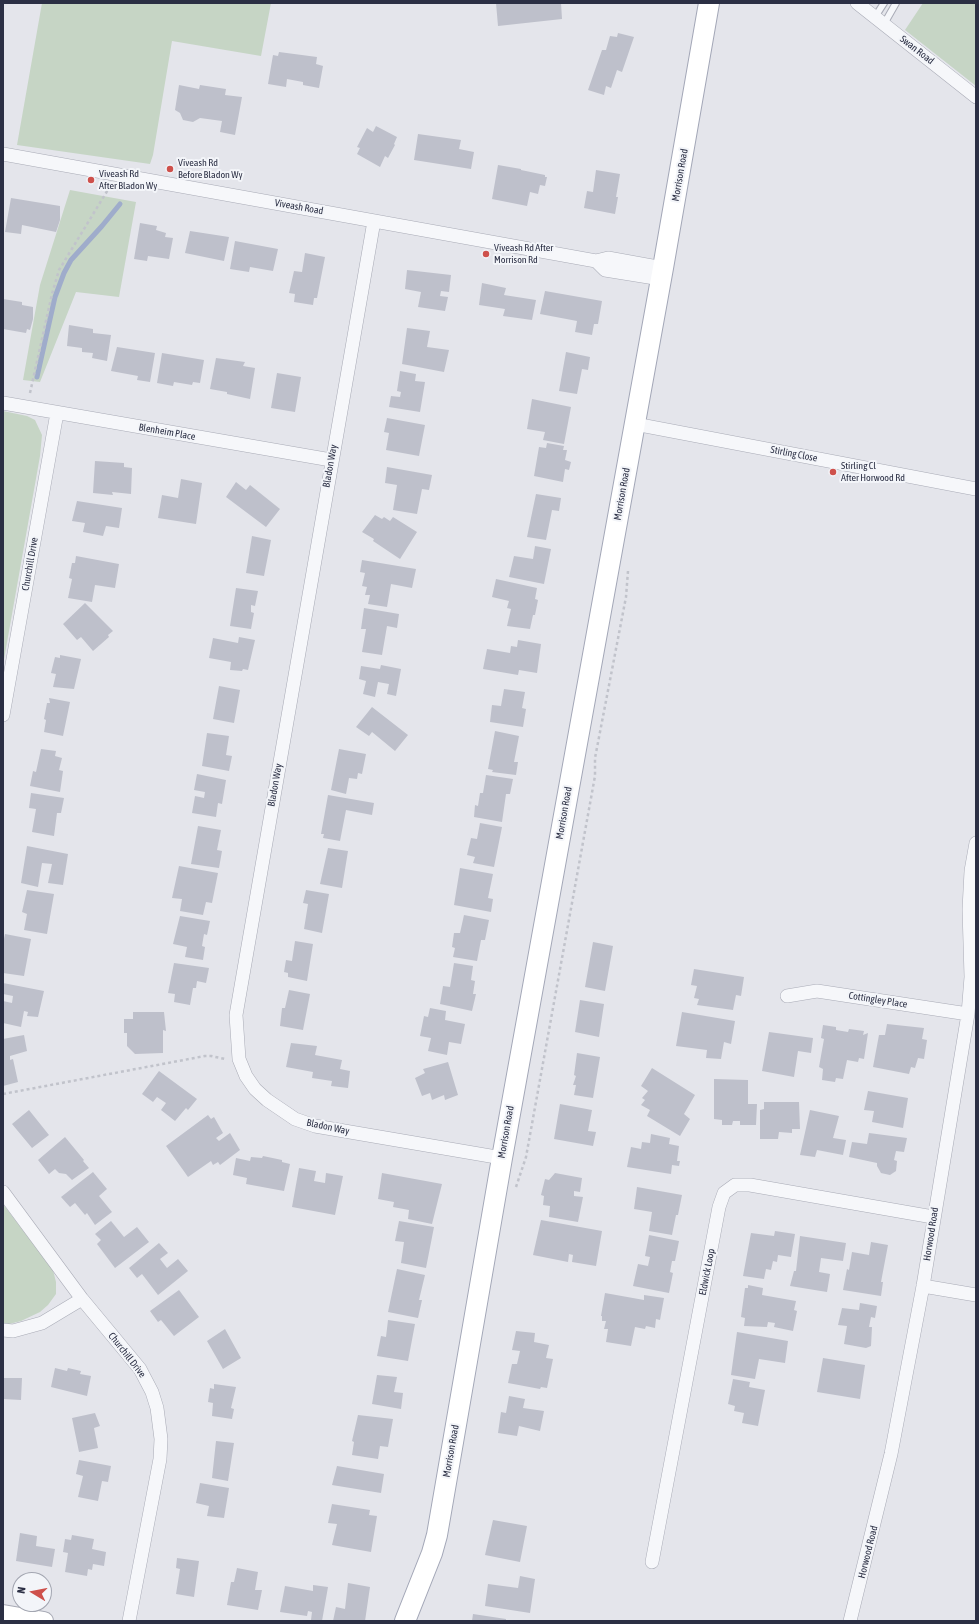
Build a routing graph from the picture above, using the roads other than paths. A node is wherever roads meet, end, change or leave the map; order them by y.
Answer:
1 (709, 3) edge
2 (857, 3) edge
3 (884, 3) edge
4 (896, 3) edge
5 (879, 20) junction
6 (976, 97) edge
7 (3, 154) edge
8 (374, 221) junction
9 (662, 274) junction
10 (3, 403) edge
11 (57, 413) junction
12 (635, 424) junction
13 (331, 460) junction
14 (976, 489) edge
15 (3, 715) edge
16 (976, 843) edge
17 (787, 996) dead end
18 (968, 1014) junction
19 (502, 1158) junction
20 (3, 1192) edge
21 (933, 1217) junction
22 (923, 1286) junction
23 (976, 1295) edge
24 (82, 1299) junction
25 (3, 1330) edge
26 (652, 1562) dead end
27 (3, 1614) edge
28 (406, 1620) edge
29 (44, 1621) edge
30 (129, 1621) edge
31 (850, 1621) edge

1 - 9 main road, Morrison Road
2 - 5 street, Swan Road
3 - 5 lane
4 - 5 lane
5 - 6 street, Swan Road
7 - 8 street, Viveash Road
8 - 9 street, Viveash Road
8 - 13 street, Bladon Way
9 - 12 main road, Morrison Road
10 - 11 street, Blenheim Place
11 - 13 street, Blenheim Place
11 - 15 street, Churchill Drive
12 - 14 street, Stirling Close
12 - 19 main road, Morrison Road
13 - 19 street, Bladon Way
16 - 18 street, Horwood Road
17 - 18 street, Cottingley Place
18 - 21 street, Horwood Road
19 - 28 main road, Morrison Road
20 - 24 street, Churchill Drive
21 - 22 street, Horwood Road
21 - 26 street, Eldwick Loop
22 - 23 street
22 - 31 street, Horwood Road
24 - 25 street
24 - 30 street, Churchill Drive
27 - 29 main road

